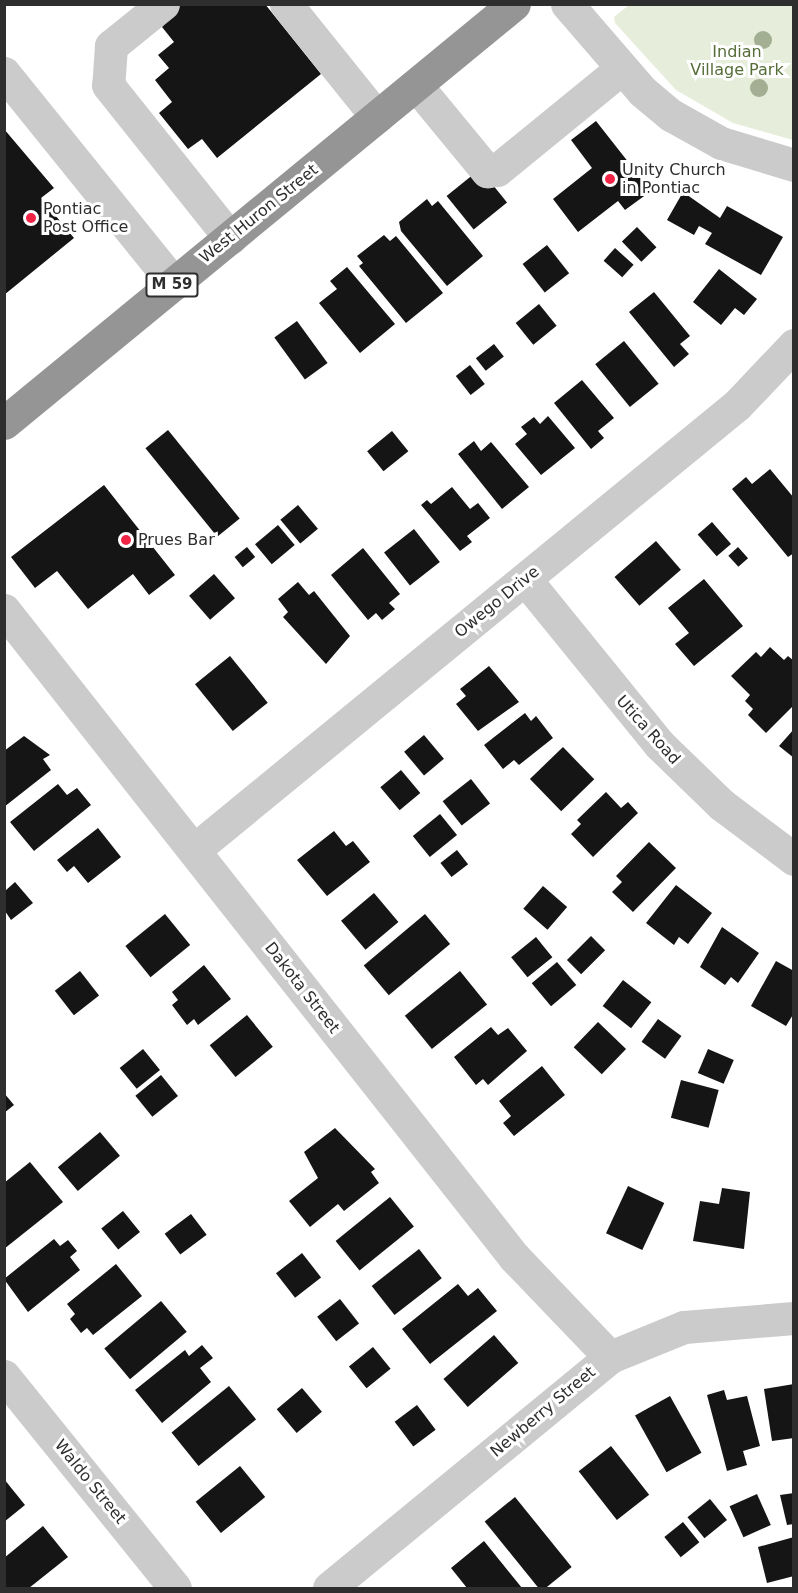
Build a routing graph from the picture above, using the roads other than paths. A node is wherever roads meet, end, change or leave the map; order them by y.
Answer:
1 (163, 4) edge
2 (286, 4) edge
3 (514, 4) edge
4 (567, 4) edge
5 (622, 68) junction
6 (4, 73) edge
7 (416, 85) junction
8 (377, 117) junction
9 (794, 165) edge
10 (230, 238) junction
11 (174, 284) junction
12 (794, 345) edge
13 (4, 423) edge
14 (525, 579) junction
15 (4, 610) edge
16 (194, 850) junction
17 (794, 859) edge
18 (794, 1318) edge
19 (610, 1357) junction
20 (4, 1376) edge
21 (175, 1588) edge
22 (329, 1588) edge

1 - 10 street
2 - 8 street
3 - 7 highway, West Huron Street / M 59
4 - 5 street
5 - 7 street
5 - 9 street
6 - 11 street
7 - 8 highway, West Huron Street / M 59
8 - 10 highway, West Huron Street / M 59
10 - 11 highway, West Huron Street / M 59
11 - 13 highway, West Huron Street / M 59
12 - 14 street, Owego Drive
14 - 16 street, Owego Drive
14 - 17 street, Utica Road
15 - 16 street, Dakota Street
16 - 19 street, Dakota Street
18 - 19 street, Newberry Street
19 - 22 street, Newberry Street
20 - 21 street, Waldo Street

